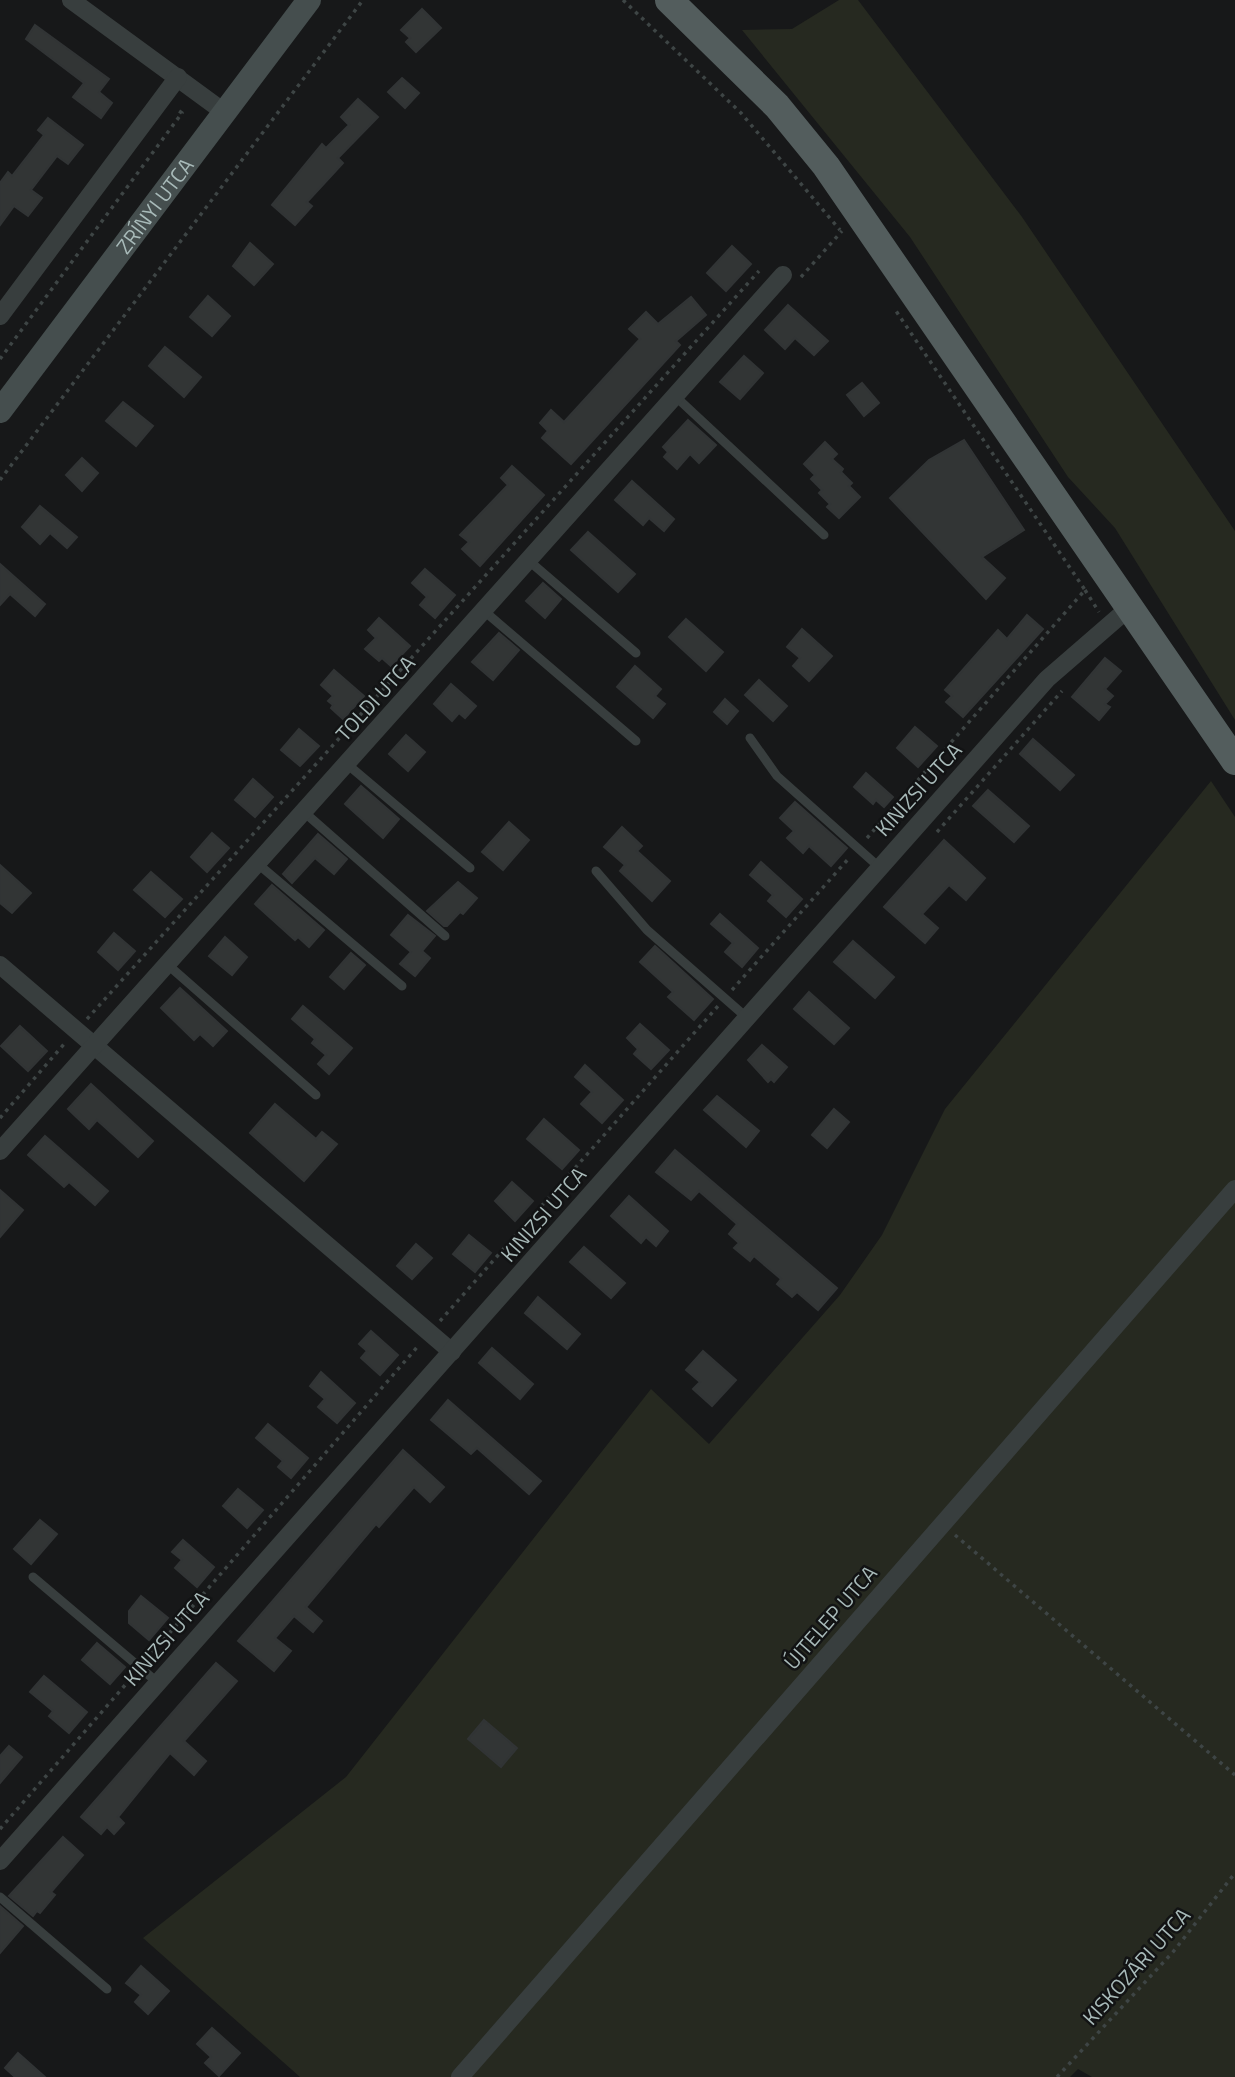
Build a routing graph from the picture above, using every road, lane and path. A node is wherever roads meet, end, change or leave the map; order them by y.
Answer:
1 (309, 0) edge
2 (363, 0) edge
3 (623, 0) edge
4 (669, 0) edge
5 (76, 1) edge
6 (178, 77) junction
7 (162, 98) junction
8 (224, 112) junction
9 (849, 243) dead end
10 (760, 271) dead end
11 (783, 275) dead end
12 (895, 310) dead end
13 (0, 316) edge
14 (0, 359) edge
15 (675, 396) junction
16 (0, 411) edge
17 (0, 480) edge
18 (824, 535) dead end
19 (528, 560) junction
20 (1085, 590) junction
21 (1130, 607) junction
22 (484, 610) junction
23 (1107, 624) junction
24 (636, 653) dead end
25 (750, 738) dead end
26 (636, 741) dead end
27 (1235, 761) edge
28 (347, 764) junction
29 (304, 812) junction
30 (858, 848) junction
31 (258, 864) junction
32 (879, 867) junction
33 (470, 868) dead end
34 (596, 871) dead end
35 (444, 936) dead end
36 (0, 965) edge
37 (168, 965) junction
38 (402, 986) dead end
39 (724, 999) junction
40 (746, 1017) junction
41 (76, 1031) junction
42 (94, 1046) junction
43 (316, 1095) dead end
44 (0, 1118) edge
45 (0, 1151) edge
46 (1235, 1189) edge
47 (430, 1332) junction
48 (452, 1352) junction
49 (941, 1524) junction
50 (33, 1577) dead end
51 (146, 1660) dead end
52 (137, 1670) dead end
53 (158, 1682) junction
54 (1235, 1774) edge
55 (0, 1829) edge
56 (0, 1861) edge
57 (1235, 1873) edge
58 (0, 1897) edge
59 (107, 1989) dead end
60 (460, 2077) edge
61 (1057, 2077) edge

1 - 8 main road, ZRÍNYI UTCA
2 - 17 path
3 - 9 path
4 - 21 main road
5 - 6 street
6 - 7 street
6 - 8 street
7 - 13 street
7 - 14 path
8 - 16 main road, ZRÍNYI UTCA
10 - 41 path
11 - 15 street, TOLDI UTCA
12 - 20 path
15 - 18 lane
15 - 19 street, TOLDI UTCA
19 - 22 street, TOLDI UTCA
19 - 24 lane
20 - 23 path
20 - 30 path
21 - 23 street, KINIZSI UTCA
21 - 27 main road
22 - 26 lane
22 - 28 street, TOLDI UTCA
23 - 32 street, KINIZSI UTCA
25 - 30 lane
28 - 29 street, TOLDI UTCA
28 - 33 lane
29 - 31 street, TOLDI UTCA
29 - 35 lane
30 - 32 lane
30 - 39 path
31 - 37 street, TOLDI UTCA
31 - 38 lane
32 - 40 street, KINIZSI UTCA
34 - 39 lane
36 - 41 street
37 - 42 street, TOLDI UTCA
37 - 43 lane
39 - 40 lane
39 - 47 path
40 - 48 street, KINIZSI UTCA
41 - 42 street
41 - 44 path
42 - 45 street, TOLDI UTCA
42 - 47 street
46 - 49 street, ÚJTELEP UTCA
47 - 48 street
47 - 51 path
48 - 53 street, KINIZSI UTCA
49 - 54 path
49 - 60 street, ÚJTELEP UTCA
50 - 53 lane
52 - 55 path
53 - 56 street, KINIZSI UTCA
57 - 61 path, KISKOZÁRI UTCA
58 - 59 lane

